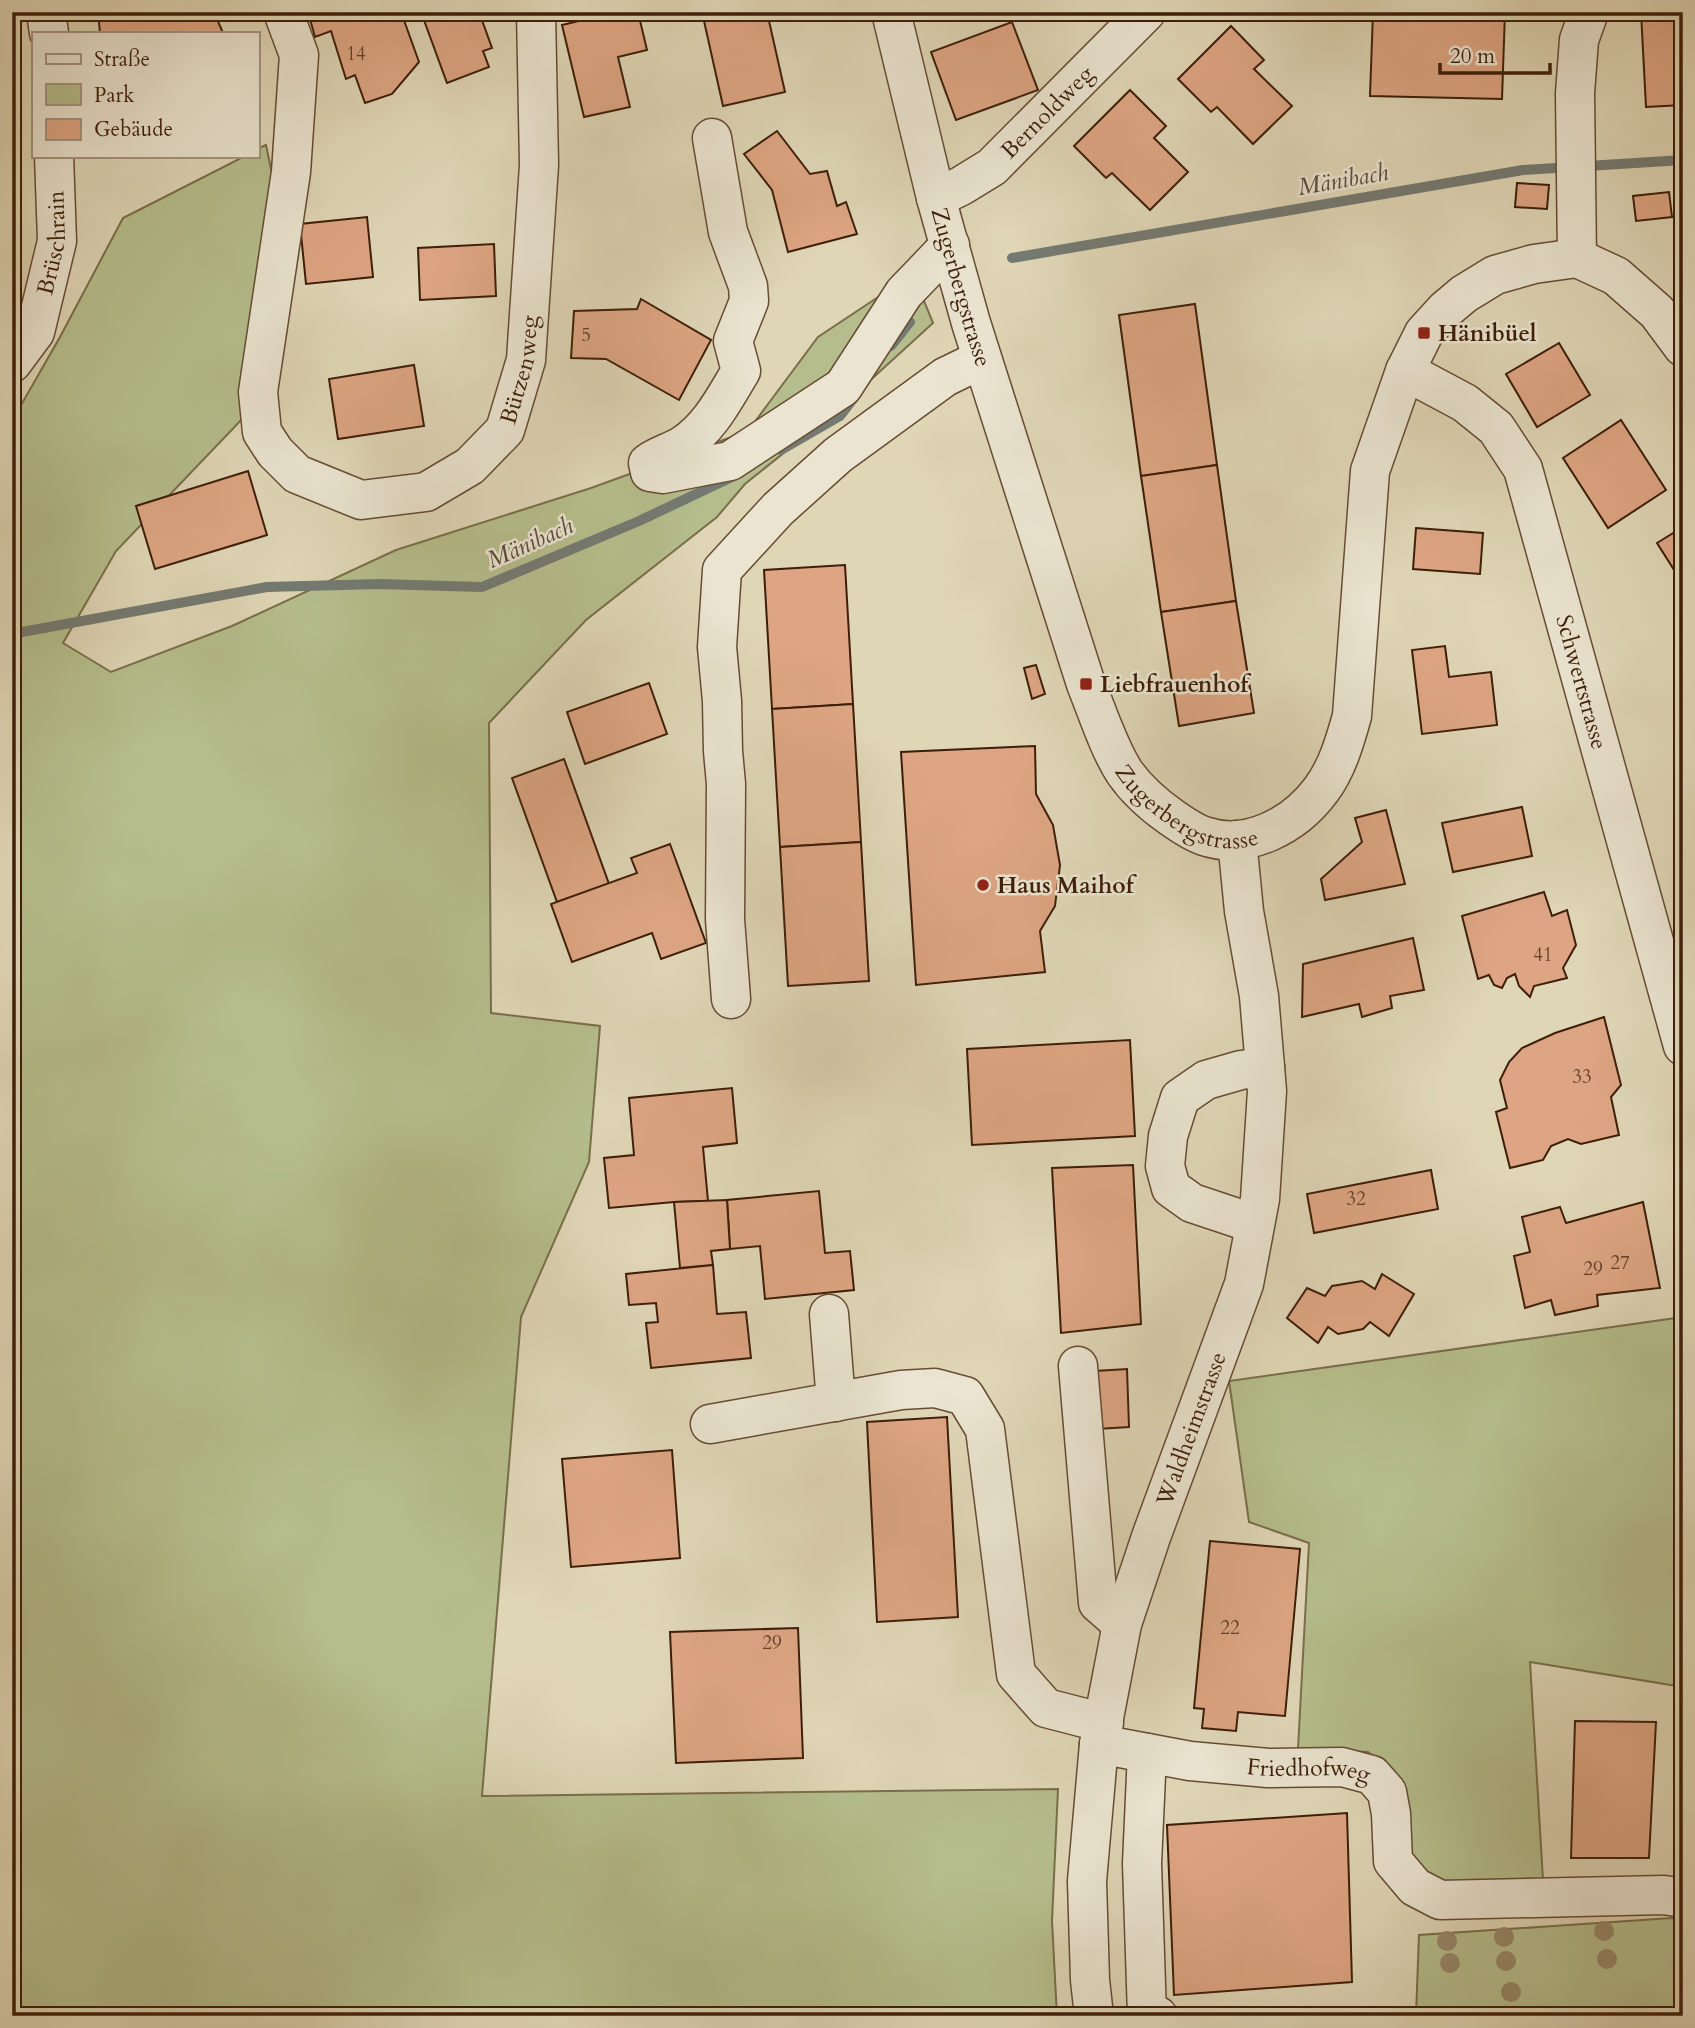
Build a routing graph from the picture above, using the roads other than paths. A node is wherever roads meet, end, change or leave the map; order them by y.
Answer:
1 (46, 12) edge
2 (283, 12) edge
3 (536, 12) edge
4 (891, 12) edge
5 (1146, 12) edge
6 (1589, 12) edge
7 (49, 32) edge
8 (712, 138) dead end
9 (54, 158) edge
10 (936, 198) junction
11 (952, 251) junction
12 (1577, 258) junction
13 (1683, 347) edge
14 (982, 359) junction
15 (12, 363) edge
16 (1405, 371) junction
17 (1237, 840) junction
18 (731, 999) dead end
19 (1683, 1046) edge
20 (1265, 1067) junction
21 (1255, 1224) junction
22 (829, 1314) dead end
23 (1078, 1366) dead end
24 (836, 1402) junction
25 (710, 1424) dead end
26 (1122, 1624) junction
27 (1102, 1734) junction
28 (1147, 1753) junction
29 (1683, 1898) edge
30 (1094, 2016) edge
31 (1158, 2016) edge

1 - 7 street
2 - 3 street, Bützenweg
4 - 10 street, Zugerbergstrasse
5 - 10 street, Bernoldweg
6 - 12 street
8 - 11 street
9 - 15 street, Brüschrain
10 - 11 street, Zugerbergstrasse
11 - 14 street, Zugerbergstrasse
12 - 13 street
12 - 16 street, Zugerbergstrasse
14 - 17 street, Zugerbergstrasse
14 - 18 street
16 - 17 street, Zugerbergstrasse
16 - 19 street, Schwertstrasse
17 - 20 street, Waldheimstrasse
20 - 21 street, Waldheimstrasse
20 - 21 street
21 - 26 street, Waldheimstrasse
22 - 24 street
23 - 26 street
24 - 25 street, Friedhofweg
24 - 27 street, Friedhofweg
26 - 27 street, Waldheimstrasse
27 - 28 street, Friedhofweg
27 - 30 street, Waldheimstrasse
28 - 29 street, Friedhofweg
28 - 31 street

